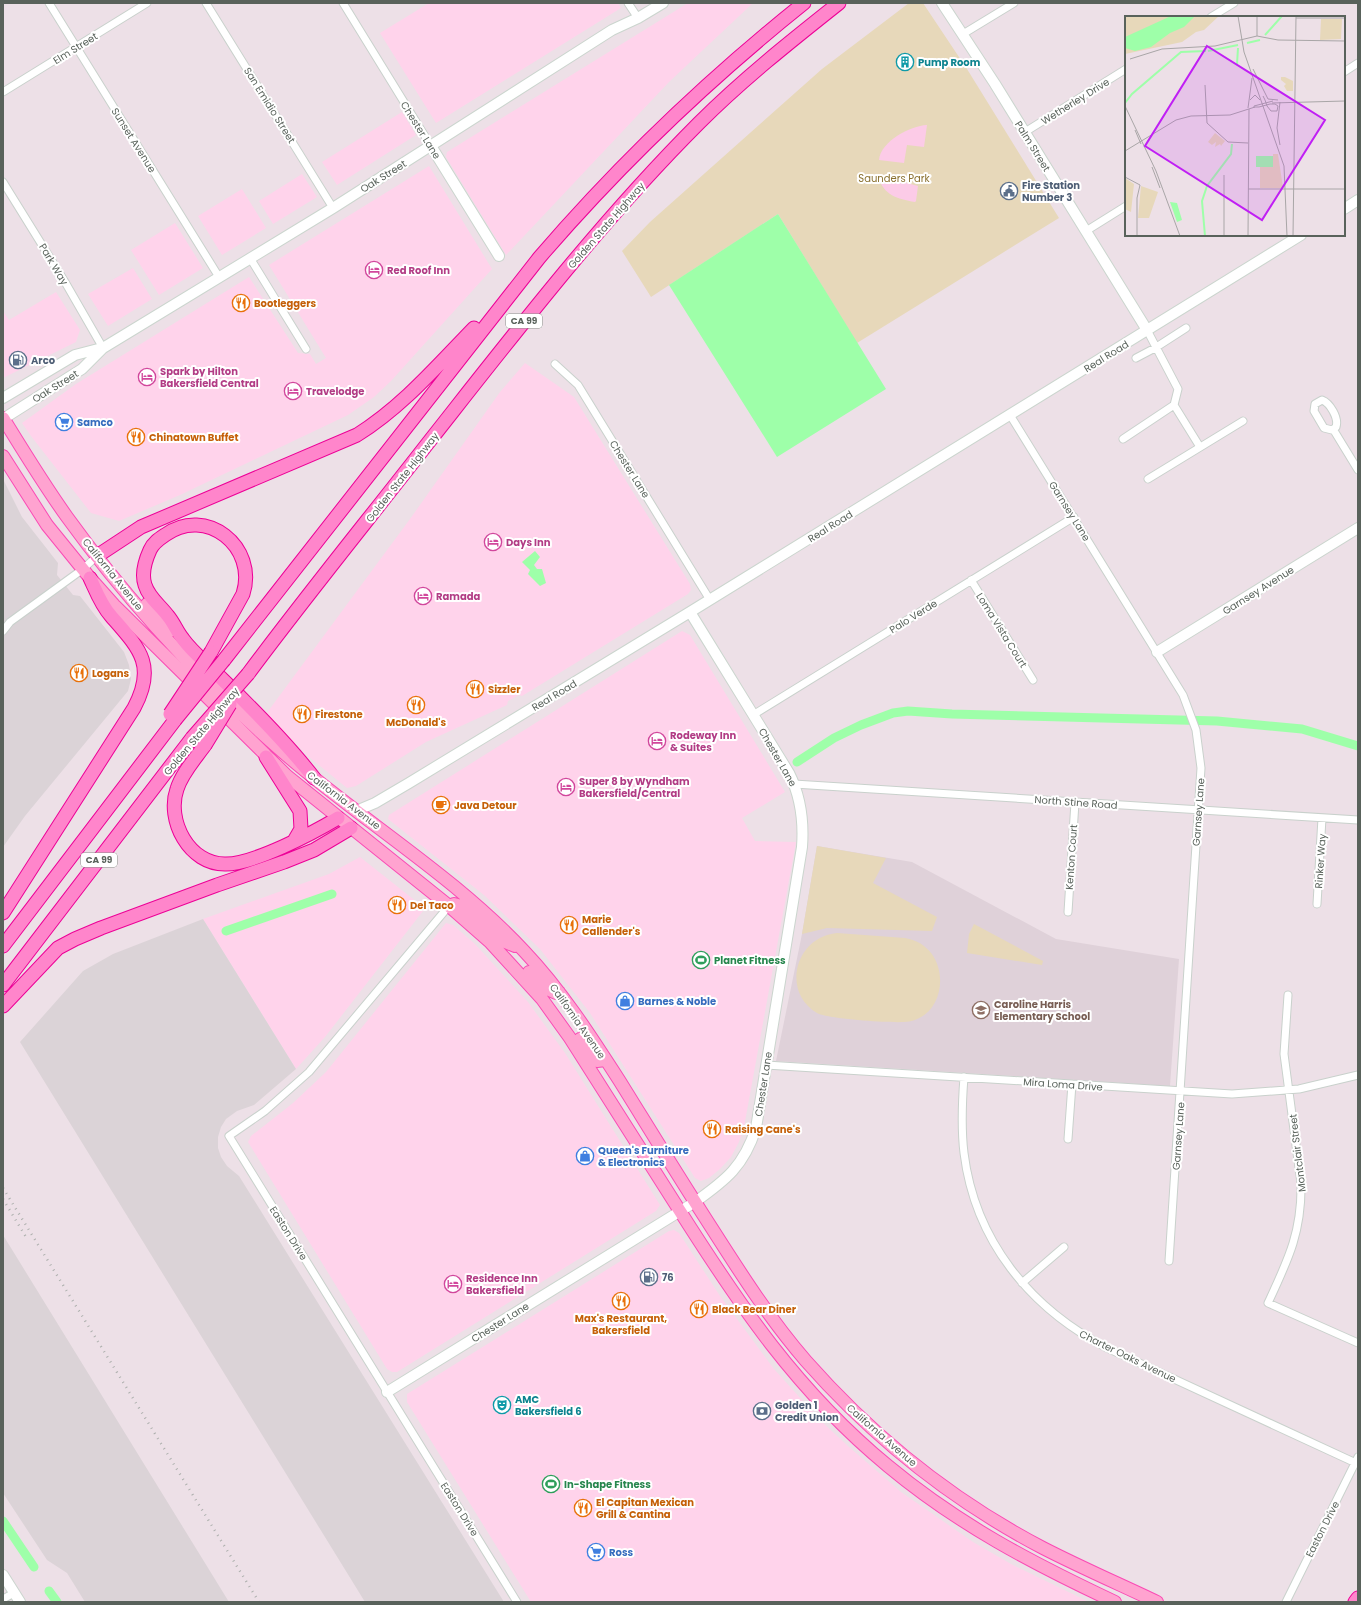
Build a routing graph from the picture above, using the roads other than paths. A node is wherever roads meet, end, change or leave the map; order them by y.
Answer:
1 (49, 3) edge
2 (147, 3) edge
3 (206, 3) edge
4 (343, 3) edge
5 (628, 3) edge
6 (663, 3) edge
7 (804, 3) edge
8 (839, 3) edge
9 (942, 3) edge
10 (1014, 3) edge
11 (1234, 3) edge
12 (1213, 16) edge
13 (638, 18) junction
14 (963, 34) junction
15 (76, 47) junction
16 (1358, 63) edge
17 (1125, 71) edge
18 (1345, 71) edge
19 (3, 92) edge
20 (1025, 132) junction
21 (431, 146) junction
22 (3, 182) edge
23 (1358, 200) edge
24 (1125, 207) edge
25 (333, 208) junction
26 (1345, 208) edge
27 (1086, 231) junction
28 (1299, 236) edge
29 (499, 256) dead end
30 (250, 258) junction
31 (219, 277) junction
32 (515, 287) junction
33 (1186, 328) dead end
34 (1147, 330) junction
35 (103, 348) junction
36 (1155, 348) junction
37 (306, 349) dead end
38 (1136, 358) dead end
39 (555, 364) dead end
40 (3, 398) edge
41 (1174, 405) junction
42 (1010, 415) junction
43 (3, 419) edge
44 (1243, 421) dead end
45 (1333, 429) dead end
46 (1123, 439) dead end
47 (1200, 447) junction
48 (3, 456) edge
49 (1358, 470) edge
50 (1148, 479) dead end
51 (1074, 517) junction
52 (1358, 528) edge
53 (97, 556) junction
54 (86, 574) junction
55 (971, 580) junction
56 (118, 581) junction
57 (710, 600) junction
58 (690, 612) junction
59 (3, 631) edge
60 (183, 640) junction
61 (1157, 652) junction
62 (248, 674) junction
63 (1033, 680) dead end
64 (753, 715) junction
65 (173, 717) junction
66 (266, 757) junction
67 (314, 778) junction
68 (794, 784) junction
69 (1075, 802) junction
70 (1198, 810) junction
71 (356, 811) junction
72 (338, 818) junction
73 (1322, 818) junction
74 (1358, 820) edge
75 (351, 828) junction
76 (294, 841) junction
77 (1317, 904) dead end
78 (449, 906) junction
79 (1068, 912) dead end
80 (3, 913) edge
81 (3, 946) edge
82 (523, 950) junction
83 (505, 957) junction
84 (4, 984) edge
85 (559, 992) junction
86 (1288, 995) dead end
87 (3, 1006) edge
88 (552, 1012) junction
89 (606, 1060) junction
90 (766, 1065) junction
91 (1358, 1074) edge
92 (964, 1078) junction
93 (1072, 1084) junction
94 (1289, 1090) junction
95 (1180, 1092) junction
96 (1068, 1139) dead end
97 (695, 1202) junction
98 (680, 1212) junction
99 (1064, 1247) dead end
100 (1170, 1261) dead end
101 (1022, 1283) junction
102 (1358, 1343) edge
103 (387, 1392) junction
104 (818, 1401) junction
105 (844, 1402) junction
106 (1357, 1461) edge
107 (3, 1575) edge
108 (14, 1592) junction
109 (1358, 1598) edge
110 (3, 1599) edge
111 (20, 1602) edge
112 (517, 1602) edge
113 (1115, 1602) edge
114 (1157, 1602) edge
115 (1286, 1602) edge
116 (1355, 1602) edge

1 - 15 street, Sunset Avenue
2 - 15 street, Elm Street
3 - 25 street, San Emidio Street
4 - 21 street, Chester Lane
5 - 13 street
6 - 13 street, Oak Street
7 - 32 highway, CA 99
8 - 62 highway, Golden State Highway / CA 99
9 - 14 street, Palm Street
10 - 14 street
11 - 12 street
13 - 21 street, Oak Street
14 - 20 street, Palm Street
15 - 19 street, Elm Street
15 - 31 street, Sunset Avenue
16 - 18 street
17 - 20 street, Wetherley Drive
20 - 27 street, Palm Street
21 - 25 street, Oak Street
21 - 29 street, Chester Lane
22 - 35 street, Park Way
23 - 26 street
24 - 27 street
25 - 30 street, Oak Street
27 - 34 street, Palm Street
28 - 34 street, Real Road
30 - 31 street, Oak Street
30 - 37 street
31 - 35 street, Oak Street
32 - 53 highway
32 - 65 highway, CA 99, bridge
33 - 36 street
34 - 36 street
34 - 42 street, Real Road
35 - 40 street, Oak Street
35 - 43 street, Oak Street
36 - 38 street
36 - 41 street
39 - 57 street, Chester Lane
41 - 46 street
41 - 47 street
42 - 51 street, Garnsey Lane
42 - 57 street, Real Road
43 - 53 main road, California Avenue
44 - 47 street
45 - 49 street
47 - 50 street
48 - 54 main road, California Avenue
51 - 55 street, Palo Verde
51 - 61 street, Garnsey Lane
52 - 61 street, Garnsey Avenue
53 - 54 street
53 - 56 main road, California Avenue
54 - 59 street
54 - 66 main road, California Avenue
54 - 80 highway
55 - 63 street, Loma Vista Court
55 - 64 street, Palo Verde
56 - 60 main road
56 - 67 main road, California Avenue
57 - 58 street, Real Road
58 - 64 street, Chester Lane
58 - 71 street, Real Road
60 - 65 highway, bridge
60 - 67 highway
61 - 70 street, Garnsey Lane
62 - 76 highway, bridge
62 - 84 highway, Golden State Highway / CA 99, bridge
64 - 68 street, Chester Lane
65 - 81 highway, CA 99
66 - 72 main road, California Avenue
66 - 76 highway
67 - 71 main road, California Avenue
68 - 69 street, North Stine Road
68 - 90 street, Chester Lane
69 - 70 street, North Stine Road
69 - 79 street, Kenton Court
70 - 73 street, North Stine Road
70 - 95 street, Garnsey Lane
71 - 72 main road
71 - 75 main road
71 - 82 main road, California Avenue
72 - 75 main road, California Avenue
72 - 76 highway
73 - 74 street, North Stine Road
73 - 77 street, Rinker Way
75 - 78 main road, California Avenue
75 - 87 highway
78 - 82 main road
78 - 83 main road, California Avenue
78 - 103 street, Easton Drive
82 - 85 main road, California Avenue
83 - 85 main road
83 - 88 main road, California Avenue
85 - 89 main road, California Avenue
86 - 94 street, Montclair Street
88 - 89 main road
88 - 98 main road, California Avenue
89 - 97 main road, California Avenue
90 - 92 street, Mira Loma Drive
90 - 97 street, Chester Lane
91 - 94 street, Mira Loma Drive
92 - 93 street, Mira Loma Drive
92 - 101 street, Charter Oaks Avenue
93 - 95 street, Mira Loma Drive
93 - 96 street
94 - 95 street, Mira Loma Drive
94 - 102 street, Montclair Street
95 - 100 street, Garnsey Lane
97 - 98 street, Chester Lane
97 - 105 main road, California Avenue
98 - 103 street, Chester Lane
98 - 104 main road, California Avenue
99 - 101 street
101 - 106 street, Charter Oaks Avenue
103 - 112 street, Easton Drive
104 - 105 main road
104 - 113 main road, California Avenue
105 - 114 main road, California Avenue
106 - 115 street, Easton Drive
107 - 108 street
108 - 110 street
108 - 111 street
109 - 116 highway

